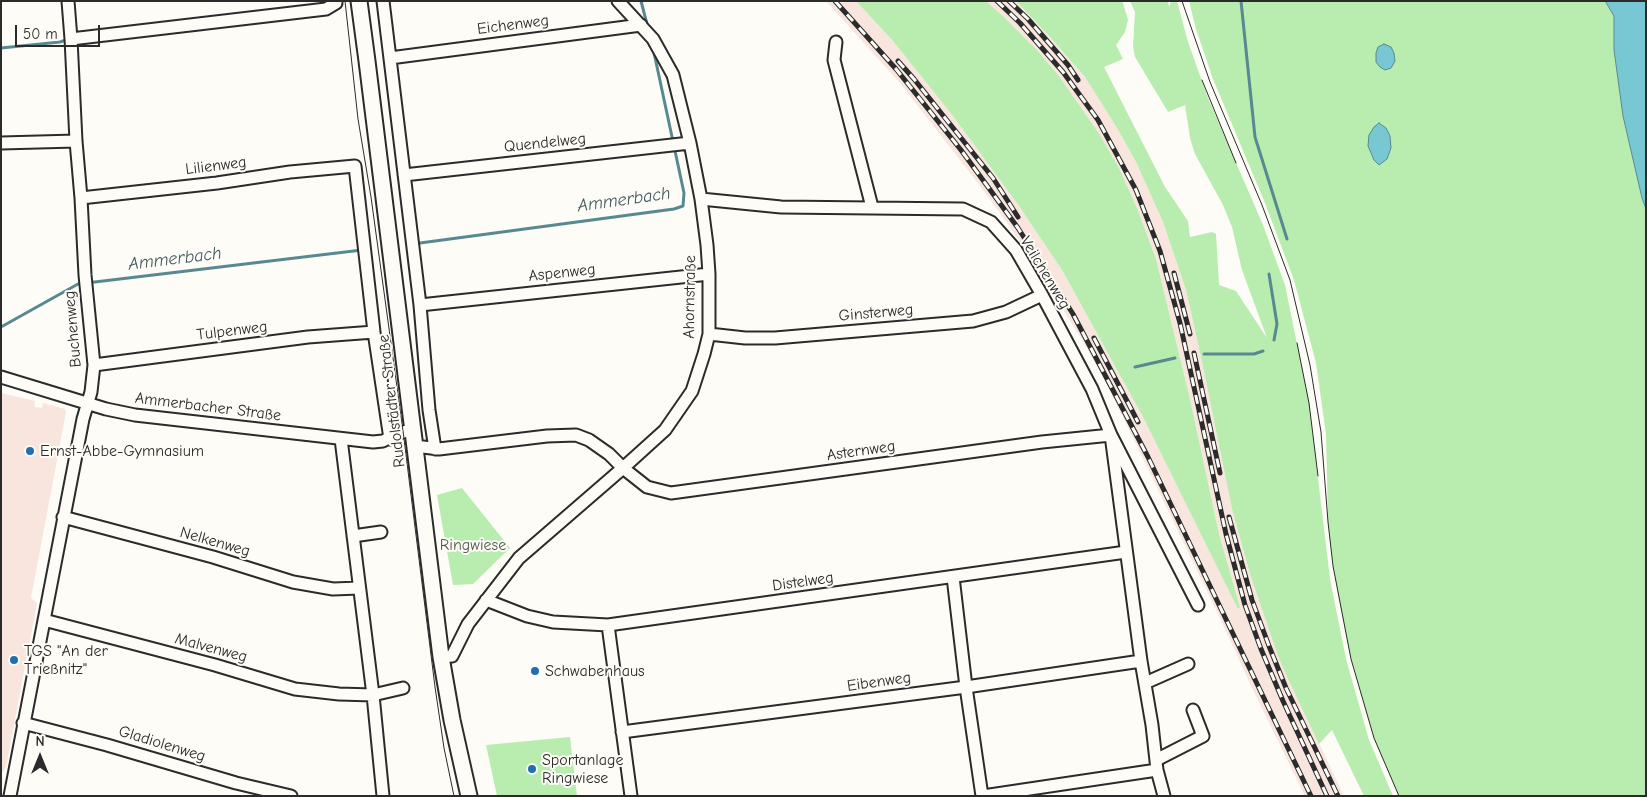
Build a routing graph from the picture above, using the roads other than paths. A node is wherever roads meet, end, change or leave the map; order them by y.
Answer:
1 (68, 1) edge
2 (336, 1) edge
3 (359, 1) edge
4 (383, 1) edge
5 (618, 1) edge
6 (643, 27) junction
7 (71, 39) junction
8 (836, 42) dead end
9 (390, 58) junction
10 (76, 141) junction
11 (1, 143) edge
12 (680, 144) junction
13 (404, 175) junction
14 (81, 198) junction
15 (701, 199) junction
16 (872, 208) junction
17 (709, 274) junction
18 (1042, 295) junction
19 (420, 305) junction
20 (374, 332) junction
21 (709, 334) junction
22 (94, 365) junction
23 (1, 377) edge
24 (88, 403) junction
25 (413, 430) junction
26 (1111, 435) junction
27 (341, 439) junction
28 (390, 439) junction
29 (415, 446) junction
30 (439, 449) junction
31 (624, 468) junction
32 (64, 517) junction
33 (381, 532) dead end
34 (353, 536) junction
35 (1126, 552) junction
36 (953, 578) junction
37 (359, 588) junction
38 (486, 600) junction
39 (1198, 605) dead end
40 (44, 620) junction
41 (608, 625) junction
42 (441, 657) junction
43 (1141, 661) junction
44 (1188, 664) dead end
45 (1145, 683) junction
46 (966, 687) junction
47 (403, 688) dead end
48 (373, 695) junction
49 (1193, 710) dead end
50 (23, 723) junction
51 (622, 732) junction
52 (1157, 765) junction
53 (8, 789) edge
54 (291, 796) edge
55 (383, 796) edge
56 (469, 796) edge
57 (630, 796) edge
58 (983, 796) edge
59 (1164, 796) edge

1 - 7 street, Buchenweg
2 - 7 street
3 - 25 main road, Rudolstädter Straße
4 - 9 street
5 - 6 street, Ahornstraße
6 - 9 street, Eichenweg
6 - 12 street, Ahornstraße
7 - 10 street, Buchenweg
8 - 16 street
9 - 13 street
10 - 11 street
10 - 14 street, Buchenweg
12 - 13 street, Quendelweg
12 - 15 street, Ahornstraße
13 - 19 street
14 - 20 street, Lilienweg
14 - 22 street, Buchenweg
15 - 16 street, Veilchenweg
15 - 17 street, Ahornstraße
16 - 18 street, Veilchenweg
17 - 19 street, Aspenweg
17 - 21 street, Ahornstraße
18 - 21 street, Ginsterweg
18 - 26 street, Veilchenweg
19 - 30 street
20 - 22 street, Tulpenweg
20 - 28 street
21 - 31 street, Ahornstraße
22 - 24 street, Buchenweg
23 - 24 street, Ammerbacher Straße
24 - 27 street, Ammerbacher Straße
24 - 32 street, Buchenweg
25 - 28 street, Ammerbacher Straße
25 - 29 main road, Rudolstädter Straße
26 - 31 street, Asternweg
26 - 35 street
26 - 39 street, Veilchenweg
27 - 28 street, Ammerbacher Straße
27 - 34 street
29 - 30 street, Asternweg
29 - 42 main road, Rudolstädter Straße
30 - 31 street, Asternweg
31 - 38 street, Ahornstraße
32 - 37 street, Nelkenweg
32 - 40 street, Buchenweg
33 - 34 street
34 - 37 street
35 - 36 street, Distelweg
35 - 43 street
36 - 41 street, Distelweg
36 - 46 street
37 - 48 street
38 - 41 street, Distelweg
38 - 42 street, Ahornstraße
40 - 48 street, Malvenweg
40 - 50 street, Buchenweg
41 - 51 street
42 - 56 main road, Rudolstädter Straße
43 - 45 street
43 - 46 street, Eibenweg
44 - 45 street
45 - 52 street
46 - 51 street, Eibenweg
46 - 58 street
47 - 48 street, Malvenweg
48 - 55 street
49 - 52 street
50 - 53 street, Buchenweg
50 - 54 street, Gladiolenweg
51 - 57 street
52 - 58 street
52 - 59 street

